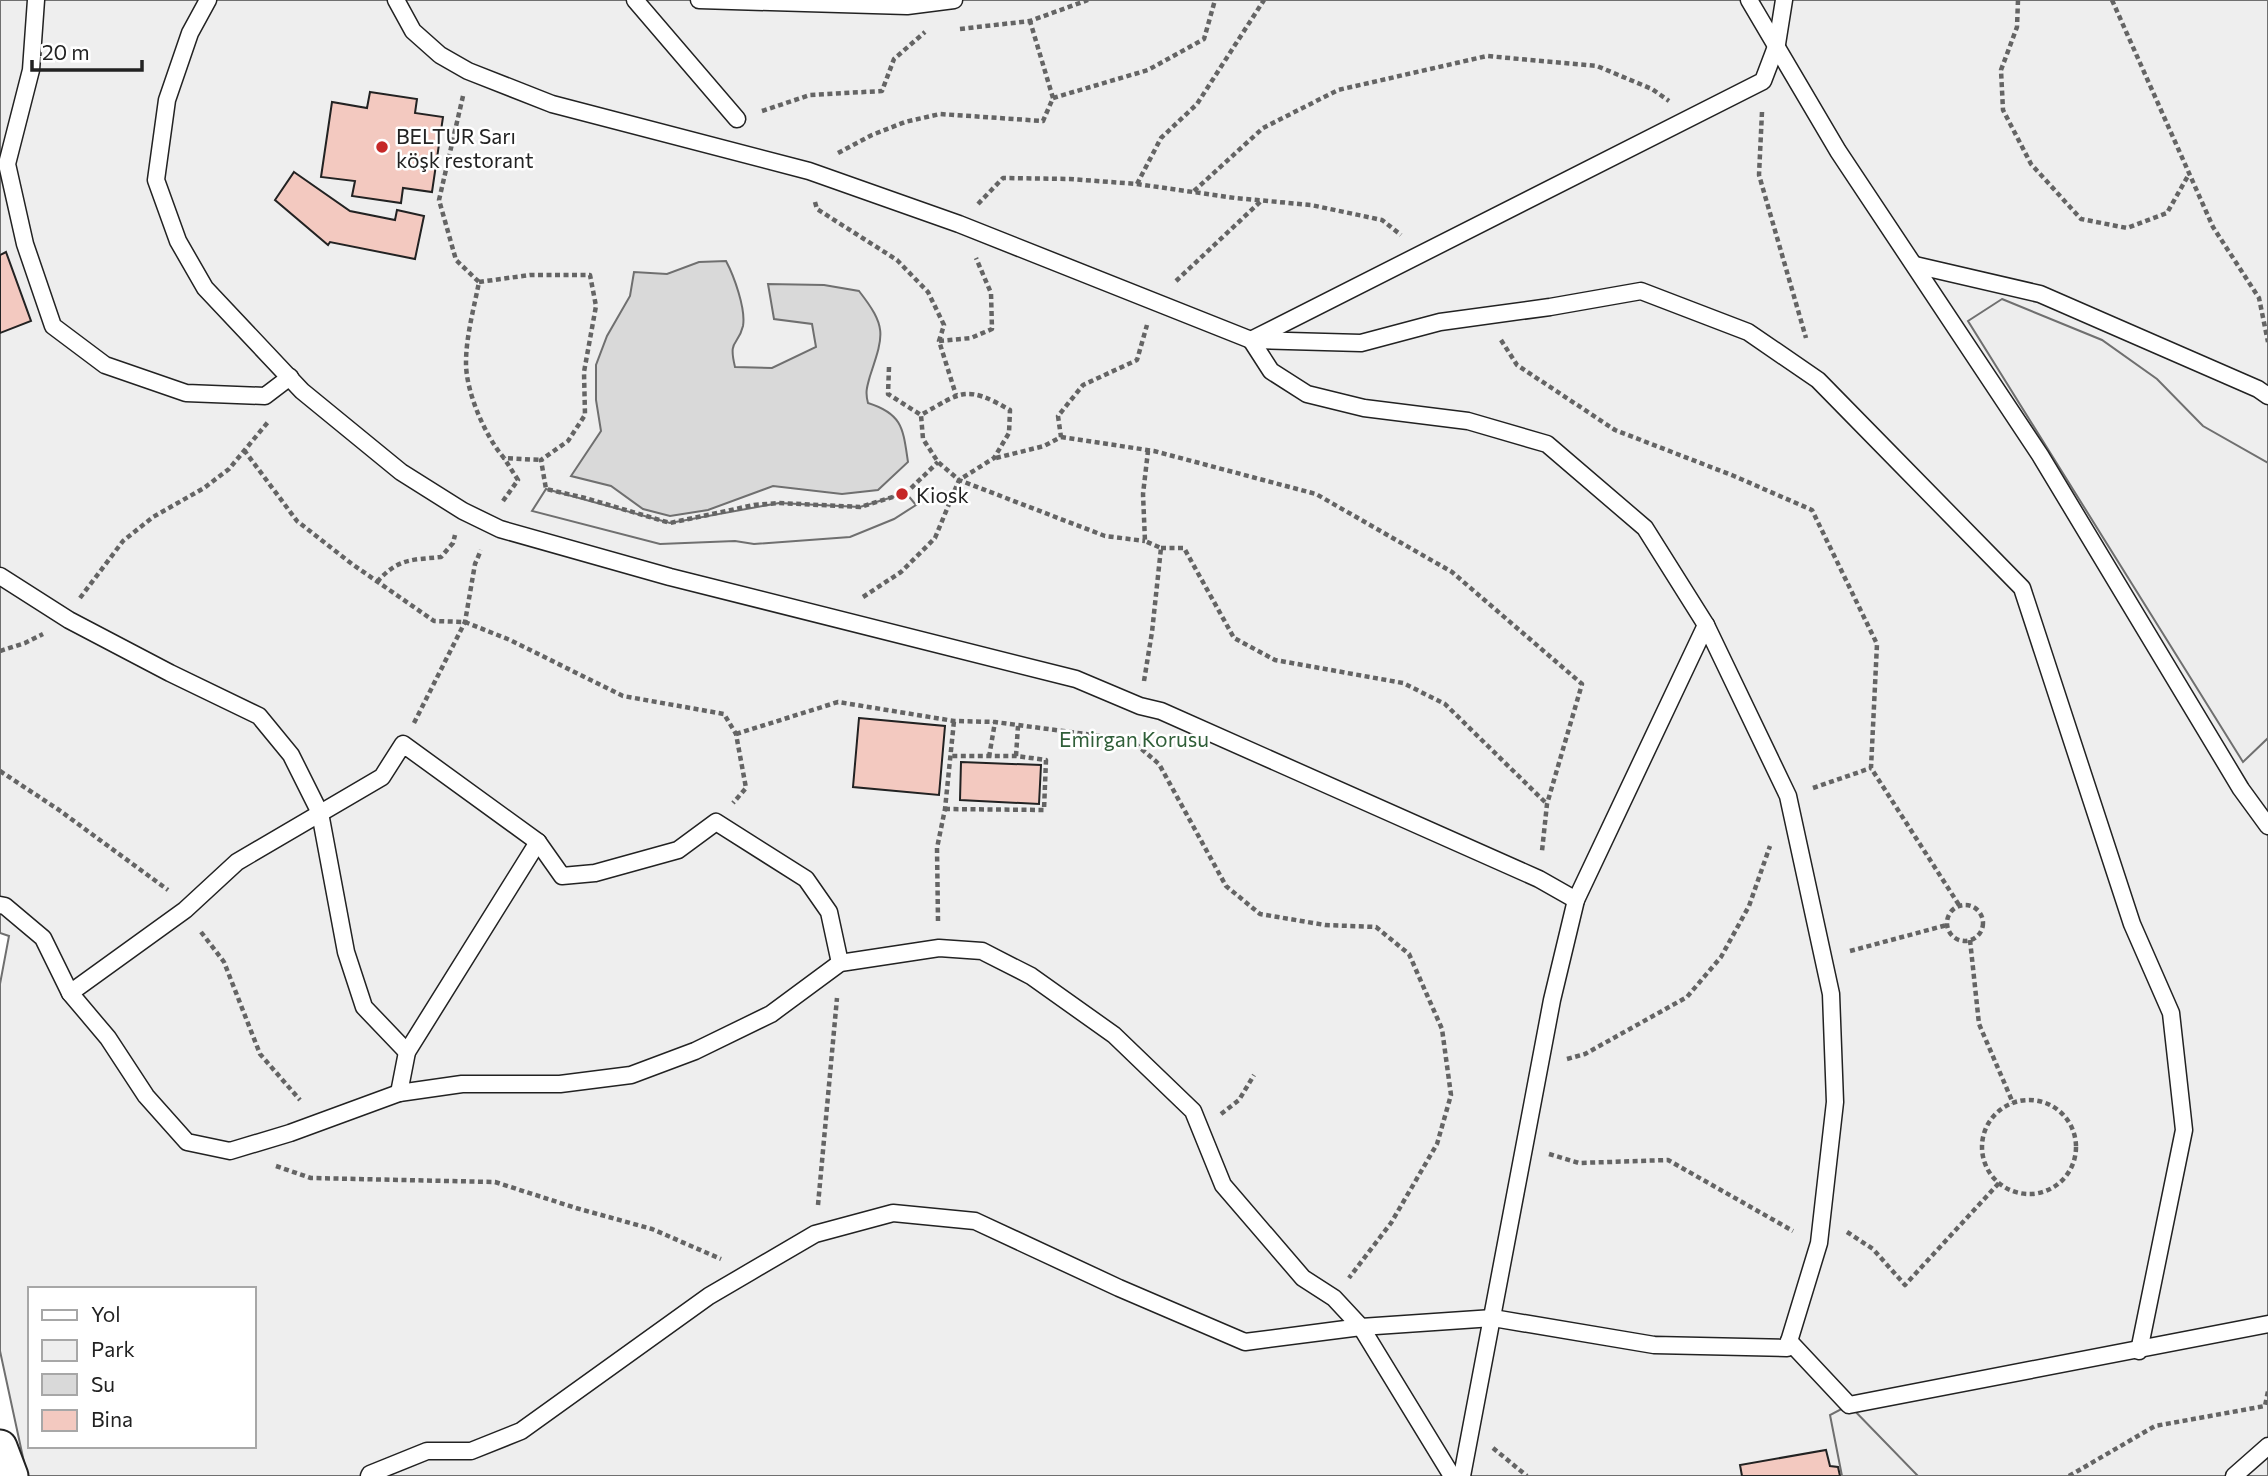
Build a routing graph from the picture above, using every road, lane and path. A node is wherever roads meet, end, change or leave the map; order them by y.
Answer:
1 (36, 0) edge
2 (208, 0) edge
3 (396, 0) edge
4 (635, 0) edge
5 (699, 0) edge
6 (954, 0) edge
7 (1088, 0) edge
8 (1215, 0) edge
9 (1264, 0) edge
10 (1749, 0) edge
11 (1784, 0) edge
12 (2018, 0) edge
13 (2112, 0) edge
14 (1030, 21) junction
15 (928, 29) dead end
16 (954, 29) dead end
17 (1777, 44) junction
18 (468, 71) junction
19 (1763, 81) junction
20 (1053, 98) junction
21 (1692, 117) junction
22 (737, 119) joint
23 (4, 166) edge
24 (810, 172) junction
25 (2189, 174) junction
26 (1137, 184) junction
27 (1194, 191) junction
28 (1262, 201) junction
29 (959, 224) junction
30 (976, 231) junction
31 (1424, 252) junction
32 (1915, 265) junction
33 (478, 282) junction
34 (1154, 302) junction
35 (1486, 316) junction
36 (1251, 340) junction
37 (939, 341) junction
38 (2268, 342) edge
39 (889, 367) dead end
40 (290, 377) junction
41 (1818, 380) junction
42 (302, 391) junction
43 (956, 395) junction
44 (2268, 396) edge
45 (921, 415) junction
46 (1061, 437) junction
47 (244, 450) junction
48 (1148, 451) junction
49 (504, 458) junction
50 (994, 458) junction
51 (541, 460) junction
52 (938, 462) junction
53 (959, 480) junction
54 (463, 511) junction
55 (482, 521) junction
56 (500, 529) junction
57 (1145, 541) junction
58 (1161, 548) junction
59 (0, 576) edge
60 (377, 582) junction
61 (834, 618) junction
62 (69, 620) junction
63 (465, 622) junction
64 (1706, 625) junction
65 (0, 651) edge
66 (1140, 706) junction
67 (954, 721) junction
68 (995, 722) junction
69 (1018, 726) junction
70 (736, 734) junction
71 (403, 744) junction
72 (950, 755) junction
73 (1016, 756) junction
74 (989, 757) junction
75 (1871, 768) junction
76 (1788, 796) junction
77 (1547, 804) junction
78 (945, 809) junction
79 (320, 813) junction
80 (716, 822) junction
81 (2268, 826) edge
82 (538, 842) junction
83 (1539, 879) junction
84 (1576, 900) junction
85 (0, 905) edge
86 (1959, 905) junction
87 (1947, 925) junction
88 (1970, 940) junction
89 (939, 948) junction
90 (1823, 958) junction
91 (840, 963) junction
92 (70, 993) junction
93 (407, 1052) junction
94 (1540, 1068) junction
95 (1254, 1075) dead end
96 (399, 1093) junction
97 (2013, 1103) junction
98 (1201, 1129) junction
99 (1525, 1147) junction
100 (229, 1151) junction
101 (1999, 1183) junction
102 (1822, 1216) junction
103 (815, 1234) junction
104 (1819, 1242) junction
105 (750, 1272) junction
106 (1334, 1298) junction
107 (1493, 1318) junction
108 (2268, 1324) edge
109 (1361, 1327) junction
110 (1789, 1341) junction
111 (2139, 1351) junction
112 (2268, 1391) edge
113 (1470, 1430) junction
114 (2268, 1446) edge
115 (0, 1447) edge
116 (11, 1476) edge
117 (369, 1476) edge
118 (1452, 1476) edge
119 (1462, 1476) edge
120 (1527, 1476) edge
121 (2069, 1476) edge
122 (2234, 1476) edge

1 - 23 lane
2 - 40 lane
3 - 18 lane
4 - 22 lane
5 - 6 lane
7 - 14 path
8 - 20 path
9 - 26 path
10 - 17 lane
11 - 17 lane
12 - 25 path
13 - 25 path
14 - 16 path
14 - 20 path
15 - 22 path
17 - 19 lane
17 - 32 lane
18 - 24 lane
18 - 33 path
19 - 21 lane
19 - 41 path
20 - 24 path
21 - 27 path
21 - 31 lane
23 - 40 lane
24 - 29 lane
24 - 37 path
25 - 38 path
26 - 27 path
26 - 29 path
27 - 28 path
28 - 31 path
28 - 34 path
29 - 30 lane
30 - 34 lane
30 - 37 path
31 - 36 lane
32 - 44 lane
32 - 81 lane
33 - 49 path
33 - 51 path
34 - 36 lane
34 - 46 path
35 - 36 lane
35 - 41 lane
35 - 75 path
36 - 64 lane
37 - 43 path
39 - 45 path
40 - 42 lane
41 - 111 lane
42 - 47 path
42 - 54 lane
43 - 45 path
43 - 50 path
45 - 52 path
46 - 48 path
46 - 50 path
47 - 60 path
47 - 62 path
48 - 57 path
48 - 77 path
49 - 51 path
49 - 55 path
50 - 53 path
51 - 52 path
52 - 53 path
53 - 57 path
53 - 61 path
54 - 55 lane
54 - 60 path
55 - 56 lane
56 - 61 lane
56 - 63 path
57 - 58 path
58 - 66 path
58 - 77 path
59 - 62 lane
60 - 63 path
61 - 66 lane
62 - 65 path
62 - 79 lane
63 - 70 path
63 - 71 path
64 - 76 lane
64 - 84 lane
66 - 83 lane
67 - 68 path
67 - 70 path
67 - 72 path
68 - 69 path
68 - 74 path
69 - 73 path
69 - 106 path
70 - 80 path
71 - 79 lane
71 - 82 lane
72 - 74 path
72 - 78 path
73 - 74 path
73 - 78 path
75 - 76 path
75 - 86 path
76 - 90 lane
76 - 94 path
77 - 83 path
78 - 89 path
79 - 92 lane
79 - 93 lane
80 - 82 lane
80 - 91 lane
82 - 93 lane
83 - 84 lane
84 - 94 lane
85 - 92 lane
86 - 87 path
86 - 88 path
87 - 88 path
87 - 90 path
88 - 97 path
89 - 91 lane
89 - 98 lane
90 - 102 lane
91 - 96 lane
91 - 103 path
92 - 100 lane
93 - 96 lane
94 - 99 lane
95 - 98 path
96 - 100 lane
97 - 101 path
97 - 101 path
98 - 106 lane
99 - 104 path
99 - 107 lane
100 - 105 path
101 - 102 path
102 - 104 lane
103 - 105 lane
103 - 109 lane
104 - 110 lane
105 - 117 lane
106 - 109 lane
107 - 109 lane
107 - 110 lane
107 - 113 lane
108 - 111 lane
109 - 118 lane
110 - 111 lane
112 - 121 path
113 - 119 lane
113 - 120 path
114 - 122 lane
115 - 116 street

